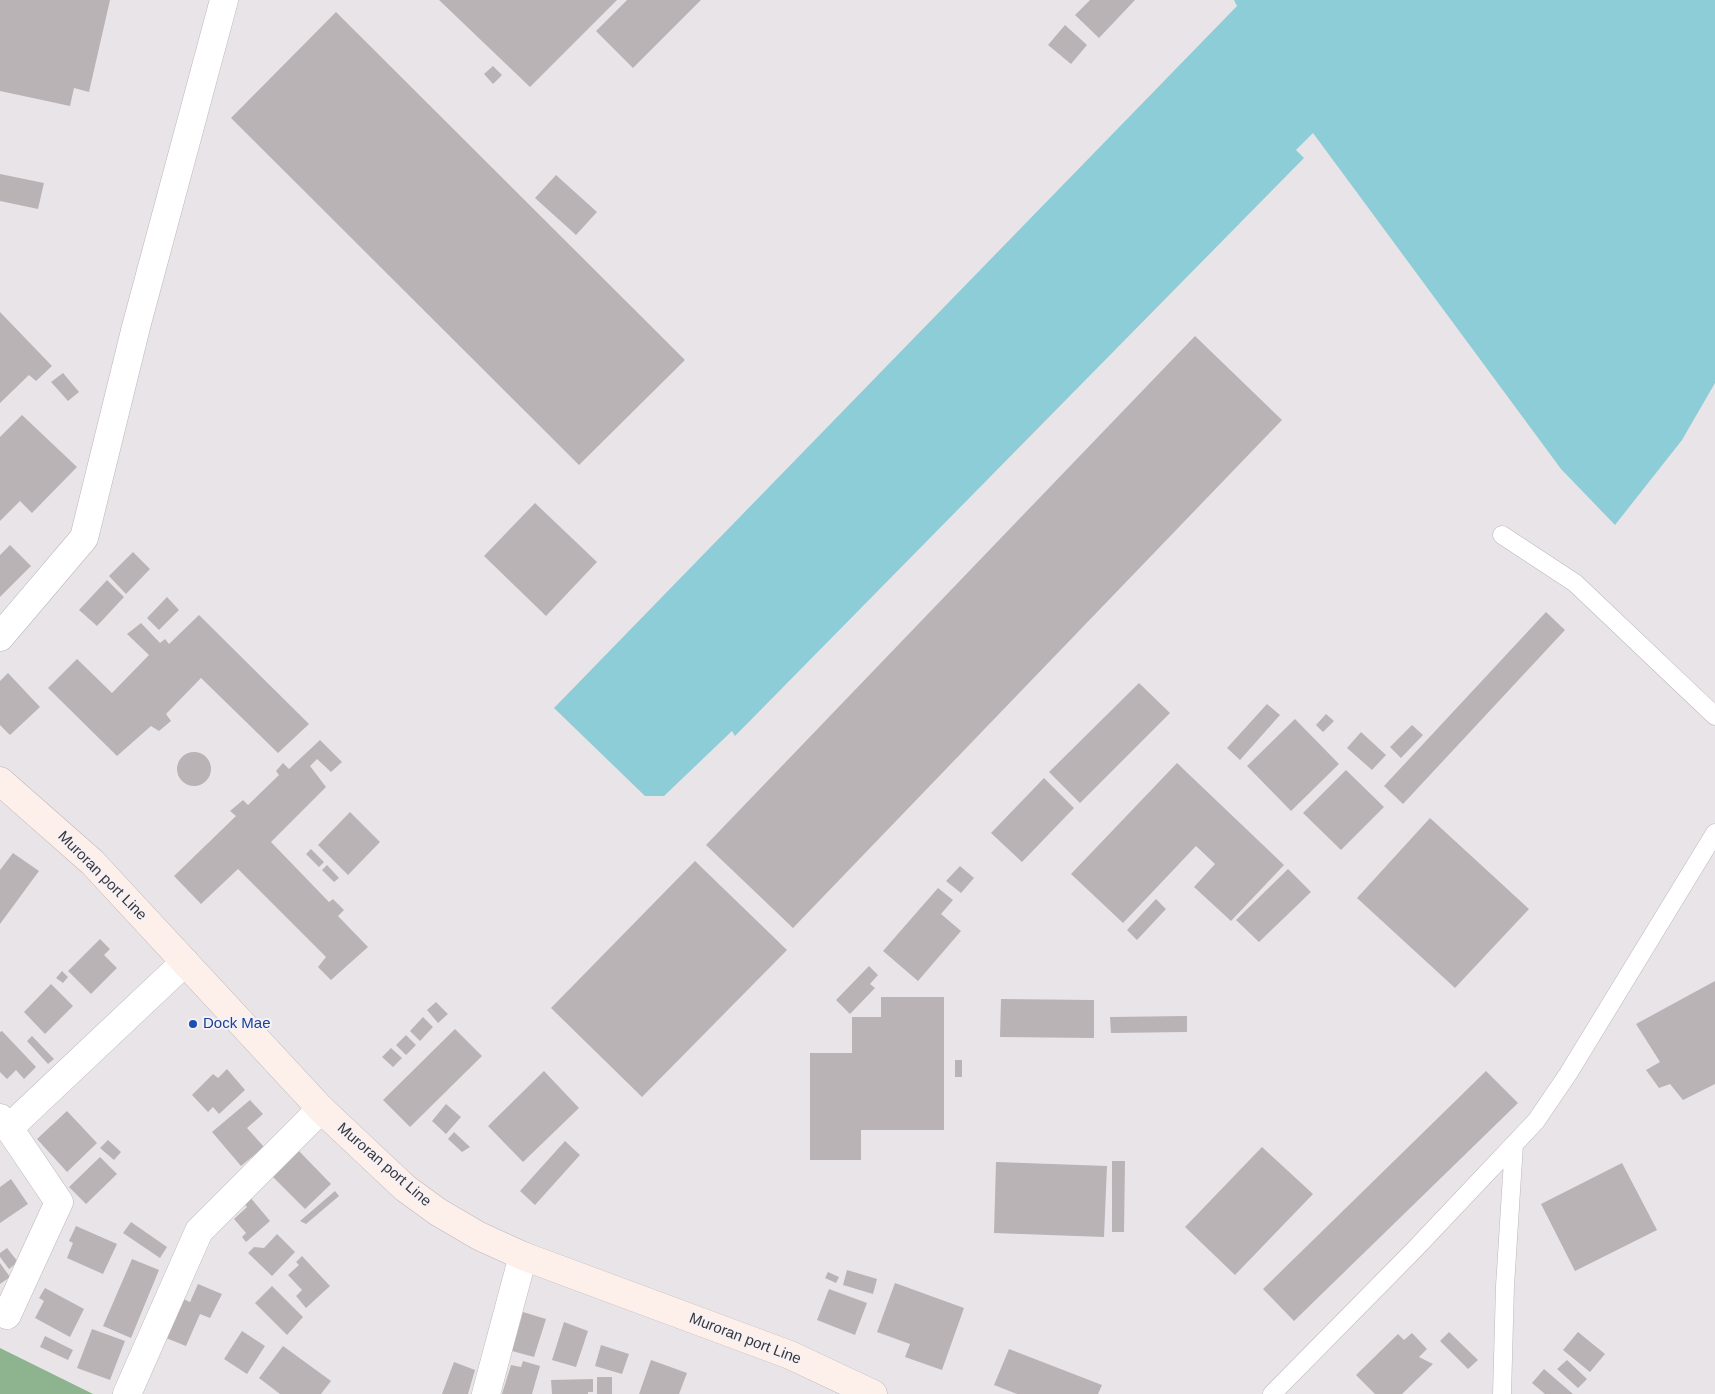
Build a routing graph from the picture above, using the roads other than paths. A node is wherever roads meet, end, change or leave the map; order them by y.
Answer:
1 (224, 0) edge
2 (1502, 535) dead end
3 (0, 637) edge
4 (1715, 716) edge
5 (0, 781) edge
6 (1715, 833) edge
7 (185, 962) junction
8 (321, 1109) junction
9 (4, 1123) edge
10 (1514, 1144) junction
11 (523, 1256) junction
12 (0, 1311) edge
13 (858, 1391) edge
14 (127, 1394) edge
15 (486, 1394) edge
16 (1272, 1394) edge
17 (1502, 1394) edge

1 - 3 street
2 - 4 lane
5 - 7 main road, Muroran port Line
6 - 10 lane
7 - 8 main road, Muroran port Line
7 - 9 street
8 - 11 main road, Muroran port Line
8 - 14 street
9 - 12 street
10 - 16 lane
10 - 17 lane
11 - 13 main road, Muroran port Line
11 - 15 street

